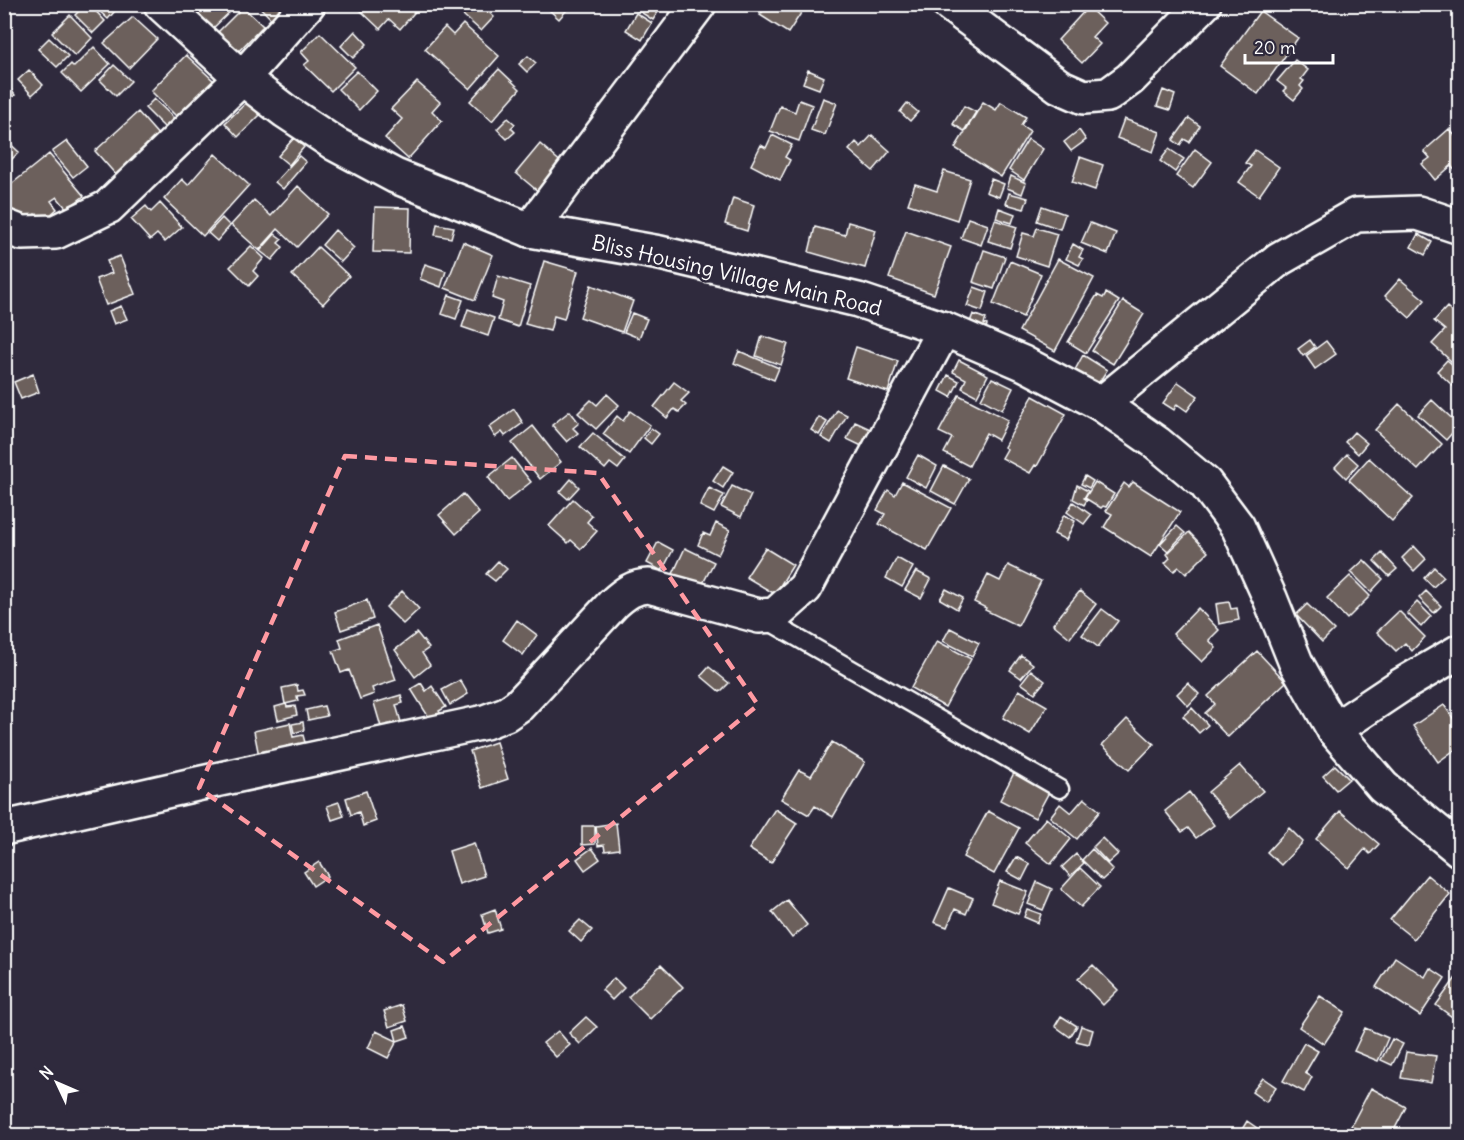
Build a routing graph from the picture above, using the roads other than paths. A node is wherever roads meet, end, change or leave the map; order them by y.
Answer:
1 (161, 4) edge
2 (308, 4) edge
3 (699, 4) edge
4 (949, 4) edge
5 (1204, 4) edge
6 (242, 78) junction
7 (4, 226) edge
8 (1460, 227) edge
9 (530, 230) junction
10 (944, 329) junction
11 (1101, 404) junction
12 (759, 616) junction
13 (1460, 651) edge
14 (1334, 730) junction
15 (1060, 789) dead end
16 (4, 828) edge
17 (1460, 850) edge

1 - 6 street, Bliss Housing Village Main Road
2 - 6 street
3 - 9 street
4 - 5 street
6 - 7 street
6 - 9 street, Bliss Housing Village Main Road
8 - 11 street
9 - 10 street, Bliss Housing Village Main Road
10 - 11 street, Bliss Housing Village Main Road
10 - 12 street
11 - 14 street, Bliss Housing Village Main Road
12 - 15 lane
12 - 16 street
13 - 14 street
14 - 17 street, Bliss Housing Village Main Road

